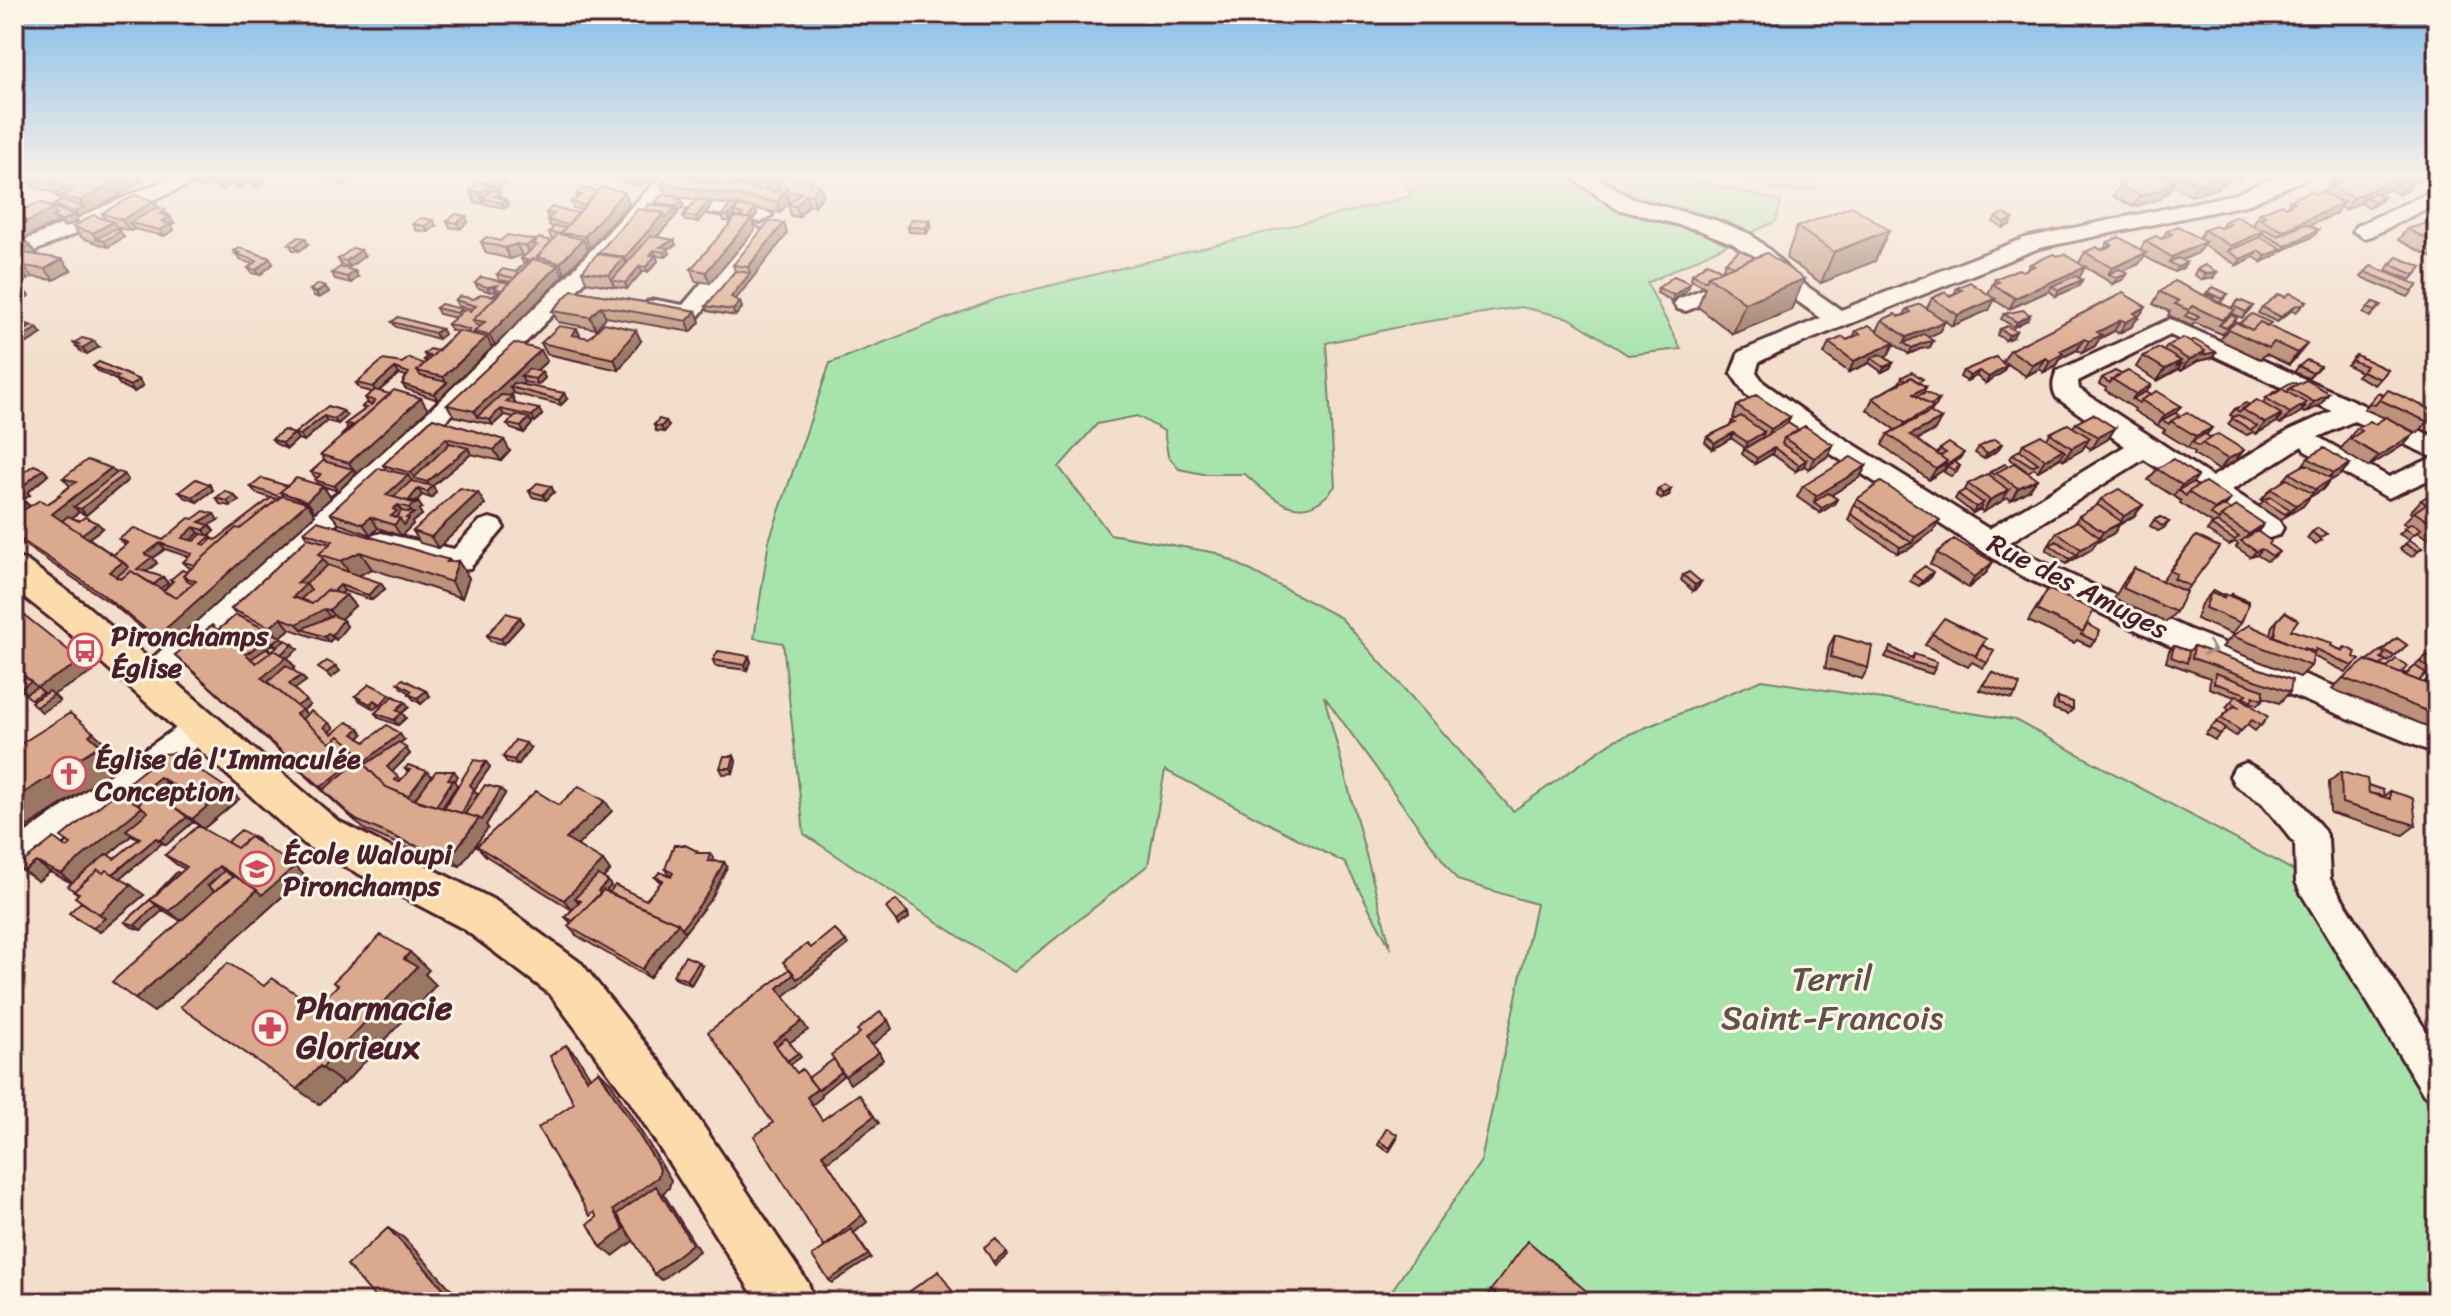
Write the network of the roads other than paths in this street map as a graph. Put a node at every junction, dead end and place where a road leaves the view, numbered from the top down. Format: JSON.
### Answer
{"nodes":[{"id":1,"x":52,"y":236,"type":"edge"},
{"id":2,"x":616,"y":236,"type":"edge"},
{"id":3,"x":748,"y":236,"type":"edge"},
{"id":4,"x":1736,"y":236,"type":"edge"},
{"id":5,"x":2064,"y":236,"type":"edge"},
{"id":6,"x":14,"y":253,"type":"edge"},
{"id":7,"x":1771,"y":269,"type":"junction"},
{"id":8,"x":564,"y":292,"type":"junction"},
{"id":9,"x":595,"y":297,"type":"edge"},
{"id":10,"x":627,"y":303,"type":"edge"},
{"id":11,"x":1686,"y":304,"type":"dead end"},
{"id":12,"x":1837,"y":319,"type":"junction"},
{"id":13,"x":2353,"y":411,"type":"junction"},
{"id":14,"x":2299,"y":436,"type":"junction"},
{"id":15,"x":2144,"y":447,"type":"junction"},
{"id":16,"x":2437,"y":449,"type":"edge"},
{"id":17,"x":2437,"y":465,"type":"edge"},
{"id":18,"x":2212,"y":490,"type":"junction"},
{"id":19,"x":317,"y":528,"type":"junction"},
{"id":20,"x":490,"y":528,"type":"dead end"},
{"id":21,"x":2269,"y":528,"type":"dead end"},
{"id":22,"x":1989,"y":542,"type":"junction"},
{"id":23,"x":14,"y":570,"type":"edge"},
{"id":24,"x":147,"y":681,"type":"junction"},
{"id":25,"x":203,"y":726,"type":"junction"},
{"id":26,"x":2437,"y":741,"type":"edge"},
{"id":27,"x":2246,"y":776,"type":"dead end"},
{"id":28,"x":30,"y":848,"type":"dead end"},
{"id":29,"x":2437,"y":1082,"type":"edge"},
{"id":30,"x":775,"y":1296,"type":"edge"}],
"edges":[{"from":1,"to":6,"type":"street"},
{"from":2,"to":8,"type":"street"},
{"from":3,"to":10,"type":"street"},
{"from":4,"to":7,"type":"street"},
{"from":5,"to":12,"type":"street"},
{"from":7,"to":11,"type":"street"},
{"from":7,"to":12,"type":"street"},
{"from":8,"to":9,"type":"street"},
{"from":8,"to":19,"type":"street"},
{"from":12,"to":22,"type":"street","name":"Rue des Amuges"},
{"from":13,"to":14,"type":"street"},
{"from":13,"to":15,"type":"street"},
{"from":13,"to":16,"type":"street"},
{"from":14,"to":17,"type":"street"},
{"from":14,"to":18,"type":"street"},
{"from":15,"to":18,"type":"street"},
{"from":15,"to":22,"type":"street"},
{"from":18,"to":21,"type":"street"},
{"from":19,"to":20,"type":"street"},
{"from":19,"to":24,"type":"street"},
{"from":22,"to":26,"type":"street","name":"Rue des Amuges","one_way":true},
{"from":23,"to":24,"type":"main road"},
{"from":24,"to":25,"type":"main road"},
{"from":25,"to":28,"type":"street"},
{"from":25,"to":30,"type":"main road"},
{"from":27,"to":29,"type":"street"}]}
